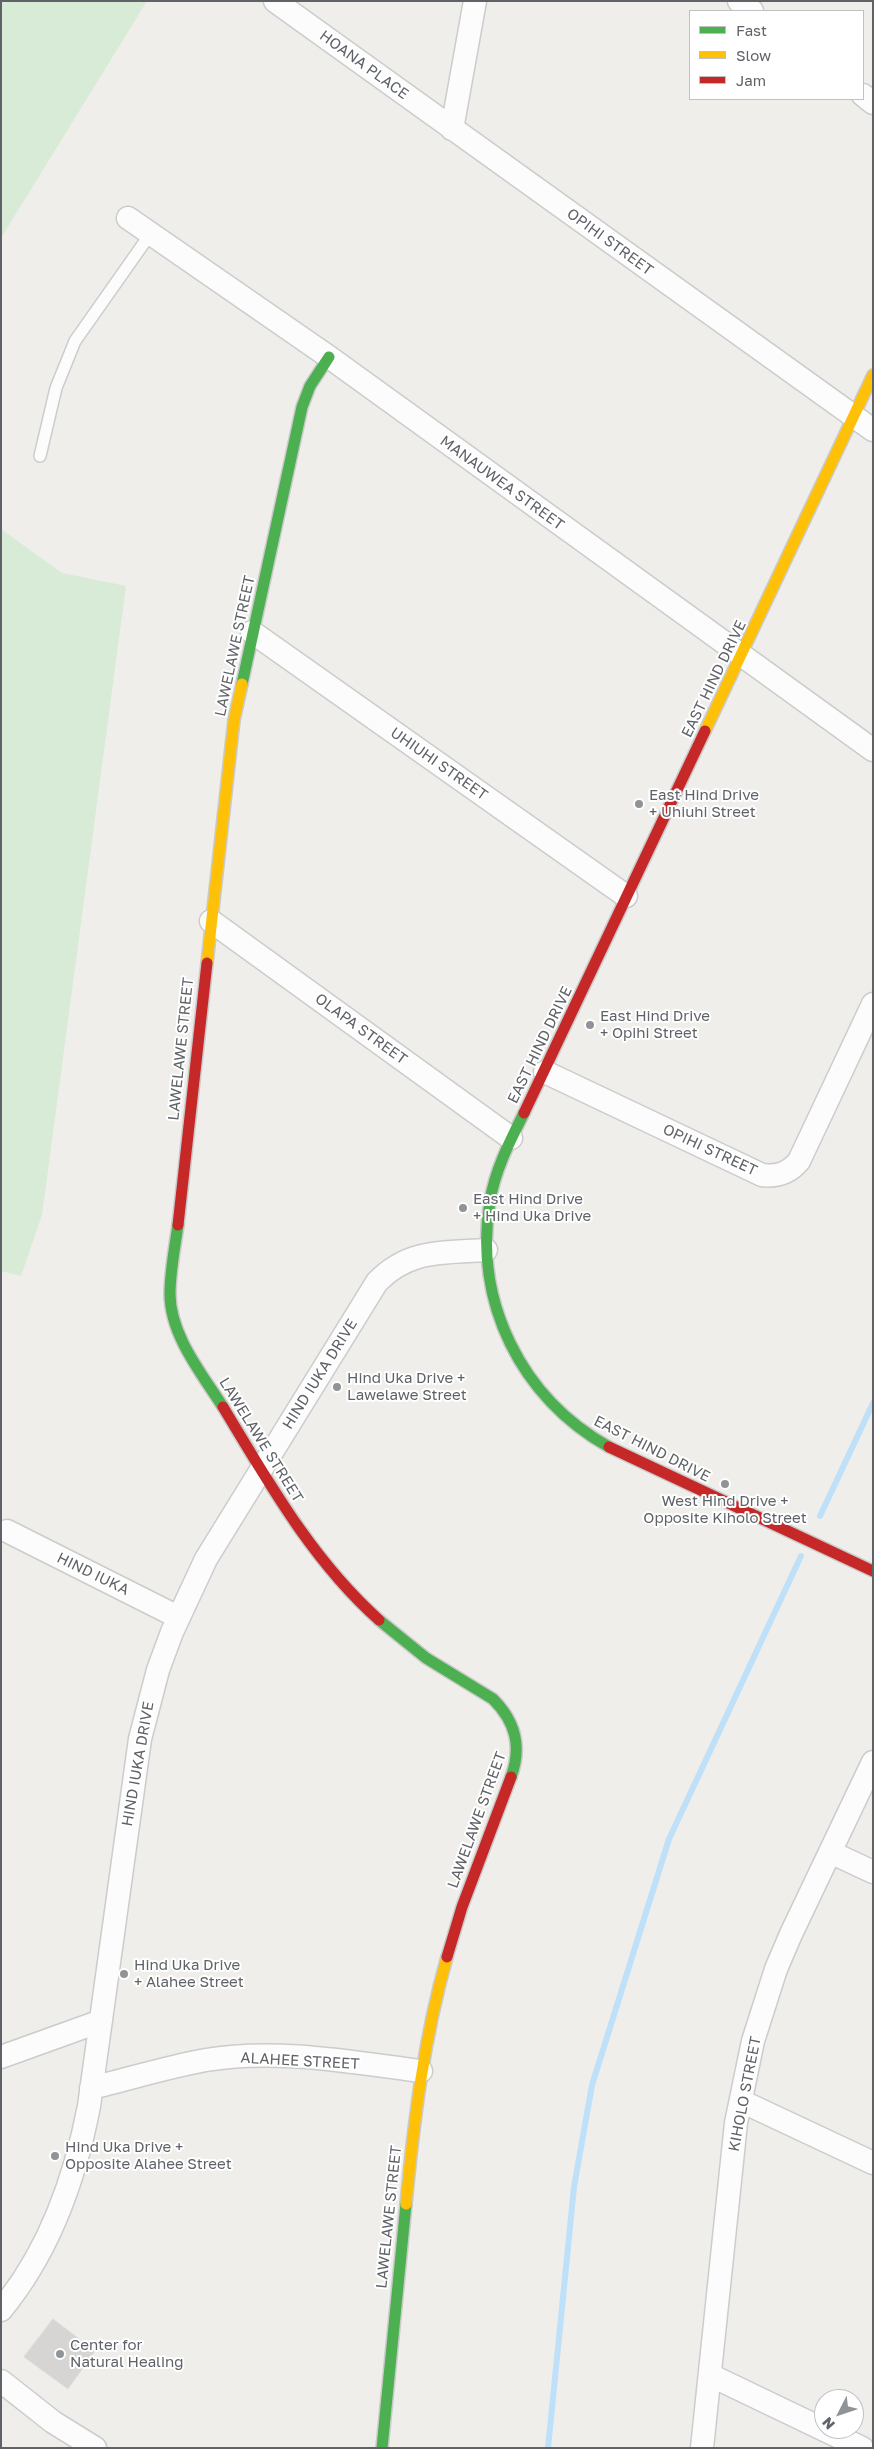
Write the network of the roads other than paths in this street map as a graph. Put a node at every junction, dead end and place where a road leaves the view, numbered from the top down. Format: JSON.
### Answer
{"nodes":[{"id":1,"x":275,"y":1,"type":"edge"},
{"id":2,"x":475,"y":1,"type":"edge"},
{"id":3,"x":739,"y":1,"type":"edge"},
{"id":4,"x":751,"y":10,"type":"edge"},
{"id":5,"x":452,"y":130,"type":"junction"},
{"id":6,"x":128,"y":218,"type":"dead end"},
{"id":7,"x":151,"y":233,"type":"junction"},
{"id":8,"x":329,"y":357,"type":"junction"},
{"id":9,"x":873,"y":376,"type":"edge"},
{"id":10,"x":854,"y":417,"type":"junction"},
{"id":11,"x":873,"y":430,"type":"edge"},
{"id":12,"x":40,"y":456,"type":"dead end"},
{"id":13,"x":252,"y":632,"type":"junction"},
{"id":14,"x":741,"y":656,"type":"junction"},
{"id":15,"x":873,"y":750,"type":"edge"},
{"id":16,"x":626,"y":896,"type":"junction"},
{"id":17,"x":210,"y":921,"type":"junction"},
{"id":18,"x":873,"y":1004,"type":"edge"},
{"id":19,"x":545,"y":1072,"type":"junction"},
{"id":20,"x":511,"y":1138,"type":"junction"},
{"id":21,"x":486,"y":1250,"type":"junction"},
{"id":22,"x":261,"y":1470,"type":"junction"},
{"id":23,"x":7,"y":1531,"type":"dead end"},
{"id":24,"x":873,"y":1571,"type":"edge"},
{"id":25,"x":178,"y":1616,"type":"junction"},
{"id":26,"x":873,"y":1762,"type":"edge"},
{"id":27,"x":830,"y":1852,"type":"junction"},
{"id":28,"x":873,"y":1872,"type":"edge"},
{"id":29,"x":101,"y":2021,"type":"junction"},
{"id":30,"x":1,"y":2057,"type":"edge"},
{"id":31,"x":421,"y":2071,"type":"junction"},
{"id":32,"x":91,"y":2088,"type":"junction"},
{"id":33,"x":740,"y":2100,"type":"junction"},
{"id":34,"x":873,"y":2163,"type":"edge"},
{"id":35,"x":1,"y":2310,"type":"edge"},
{"id":36,"x":710,"y":2375,"type":"junction"},
{"id":37,"x":1,"y":2381,"type":"edge"},
{"id":38,"x":95,"y":2448,"type":"edge"},
{"id":39,"x":382,"y":2448,"type":"edge"},
{"id":40,"x":702,"y":2448,"type":"edge"},
{"id":41,"x":862,"y":2448,"type":"edge"}],
"edges":[{"from":1,"to":5,"type":"street","name":"HOANA PLACE"},
{"from":2,"to":5,"type":"street"},
{"from":3,"to":4,"type":"street"},
{"from":5,"to":10,"type":"street","name":"OPIHI STREET"},
{"from":6,"to":7,"type":"street","name":"MANAUWEA STREET"},
{"from":7,"to":8,"type":"street","name":"MANAUWEA STREET"},
{"from":7,"to":12,"type":"lane"},
{"from":8,"to":13,"type":"street","name":"LAWELAWE STREET"},
{"from":8,"to":14,"type":"street","name":"MANAUWEA STREET"},
{"from":9,"to":10,"type":"street","name":"EAST HIND DRIVE"},
{"from":10,"to":11,"type":"street","name":"OPIHI STREET"},
{"from":10,"to":14,"type":"street","name":"EAST HIND DRIVE"},
{"from":13,"to":16,"type":"street","name":"UHIUHI STREET"},
{"from":13,"to":17,"type":"street","name":"LAWELAWE STREET"},
{"from":14,"to":15,"type":"street","name":"MANAUWEA STREET"},
{"from":14,"to":16,"type":"street","name":"EAST HIND DRIVE"},
{"from":16,"to":19,"type":"street","name":"EAST HIND DRIVE"},
{"from":17,"to":20,"type":"street","name":"OLAPA STREET"},
{"from":17,"to":22,"type":"street","name":"LAWELAWE STREET"},
{"from":18,"to":19,"type":"street","name":"OPIHI STREET"},
{"from":19,"to":20,"type":"street","name":"EAST HIND DRIVE"},
{"from":20,"to":21,"type":"street","name":"EAST HIND DRIVE"},
{"from":21,"to":22,"type":"street","name":"HIND IUKA DRIVE"},
{"from":21,"to":24,"type":"street","name":"EAST HIND DRIVE"},
{"from":22,"to":25,"type":"street","name":"HIND IUKA DRIVE"},
{"from":22,"to":31,"type":"street","name":"LAWELAWE STREET"},
{"from":23,"to":25,"type":"street","name":"HIND IUKA"},
{"from":25,"to":29,"type":"street","name":"HIND IUKA DRIVE"},
{"from":26,"to":27,"type":"street","name":"KIHOLO STREET"},
{"from":27,"to":28,"type":"street"},
{"from":27,"to":33,"type":"street","name":"KIHOLO STREET"},
{"from":29,"to":30,"type":"street"},
{"from":29,"to":32,"type":"street","name":"HIND IUKA DRIVE"},
{"from":31,"to":32,"type":"street","name":"ALAHEE STREET"},
{"from":31,"to":39,"type":"street","name":"LAWELAWE STREET"},
{"from":32,"to":35,"type":"street","name":"HIND IUKA DRIVE"},
{"from":33,"to":34,"type":"street"},
{"from":33,"to":36,"type":"street","name":"KIHOLO STREET"},
{"from":36,"to":40,"type":"street","name":"KIHOLO STREET"},
{"from":36,"to":41,"type":"street"},
{"from":37,"to":38,"type":"street"}]}
